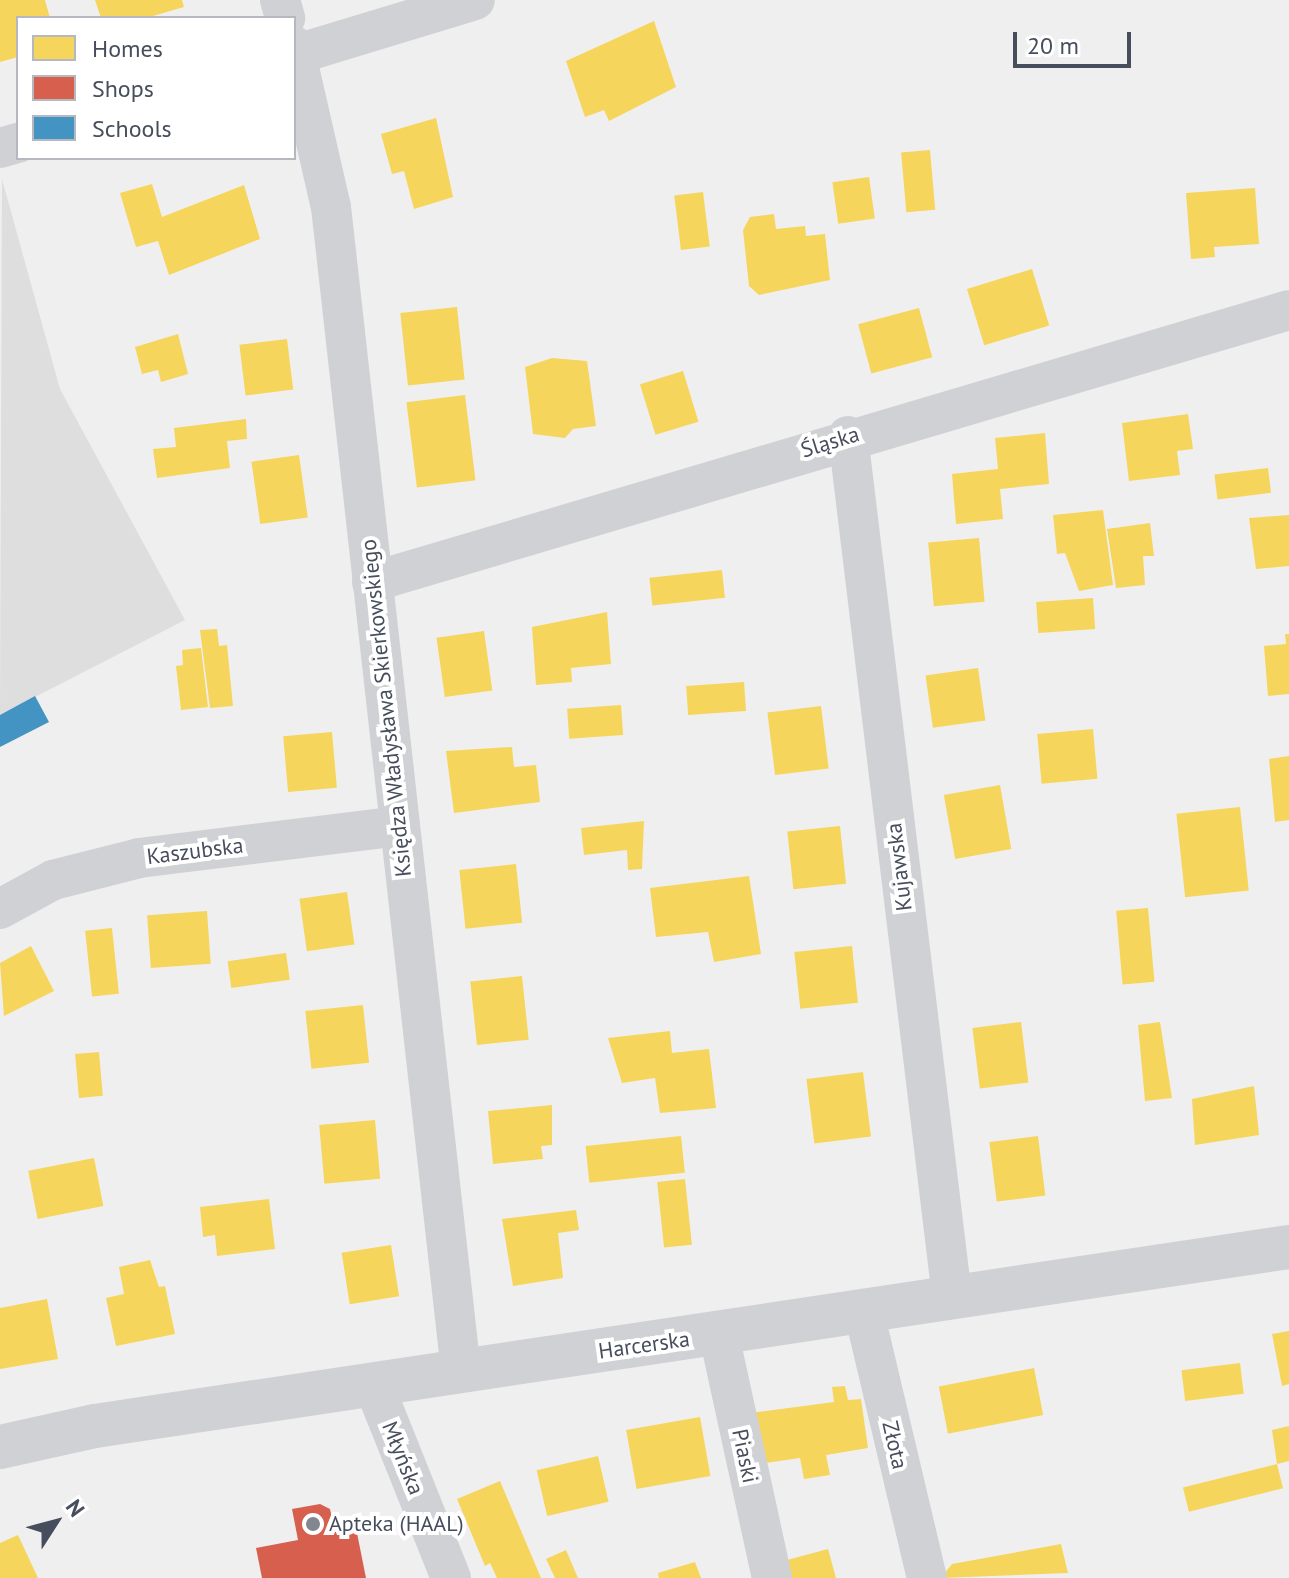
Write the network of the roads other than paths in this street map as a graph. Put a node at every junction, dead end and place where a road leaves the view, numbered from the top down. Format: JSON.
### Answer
{"nodes":[{"id":1,"x":475,"y":0,"type":"edge"},
{"id":2,"x":296,"y":42,"type":"edge"},
{"id":3,"x":296,"y":60,"type":"edge"},
{"id":4,"x":1289,"y":310,"type":"edge"},
{"id":5,"x":848,"y":436,"type":"junction"},
{"id":6,"x":372,"y":582,"type":"junction"},
{"id":7,"x":399,"y":826,"type":"junction"},
{"id":8,"x":0,"y":909,"type":"edge"},
{"id":9,"x":1289,"y":1247,"type":"edge"},
{"id":10,"x":952,"y":1297,"type":"junction"},
{"id":11,"x":864,"y":1312,"type":"junction"},
{"id":12,"x":719,"y":1335,"type":"junction"},
{"id":13,"x":461,"y":1372,"type":"junction"},
{"id":14,"x":373,"y":1383,"type":"junction"},
{"id":15,"x":0,"y":1447,"type":"edge"},
{"id":16,"x":451,"y":1578,"type":"edge"},
{"id":17,"x":772,"y":1578,"type":"edge"},
{"id":18,"x":927,"y":1578,"type":"edge"}],
"edges":[{"from":1,"to":2,"type":"street"},
{"from":3,"to":6,"type":"street","name":"Księdza Władysława Skierkowskiego"},
{"from":4,"to":5,"type":"street","name":"Śląska"},
{"from":5,"to":6,"type":"street","name":"Śląska"},
{"from":5,"to":10,"type":"street","name":"Kujawska"},
{"from":6,"to":7,"type":"street","name":"Księdza Władysława Skierkowskiego"},
{"from":7,"to":8,"type":"street","name":"Kaszubska"},
{"from":7,"to":13,"type":"street","name":"Księdza Władysława Skierkowskiego"},
{"from":9,"to":10,"type":"street","name":"Harcerska"},
{"from":10,"to":11,"type":"street","name":"Harcerska"},
{"from":11,"to":12,"type":"street","name":"Harcerska"},
{"from":11,"to":18,"type":"street","name":"Złota"},
{"from":12,"to":13,"type":"street","name":"Harcerska"},
{"from":12,"to":17,"type":"street","name":"Piaski"},
{"from":13,"to":14,"type":"street","name":"Harcerska"},
{"from":14,"to":15,"type":"street","name":"Harcerska"},
{"from":14,"to":16,"type":"street","name":"Młyńska"}]}
